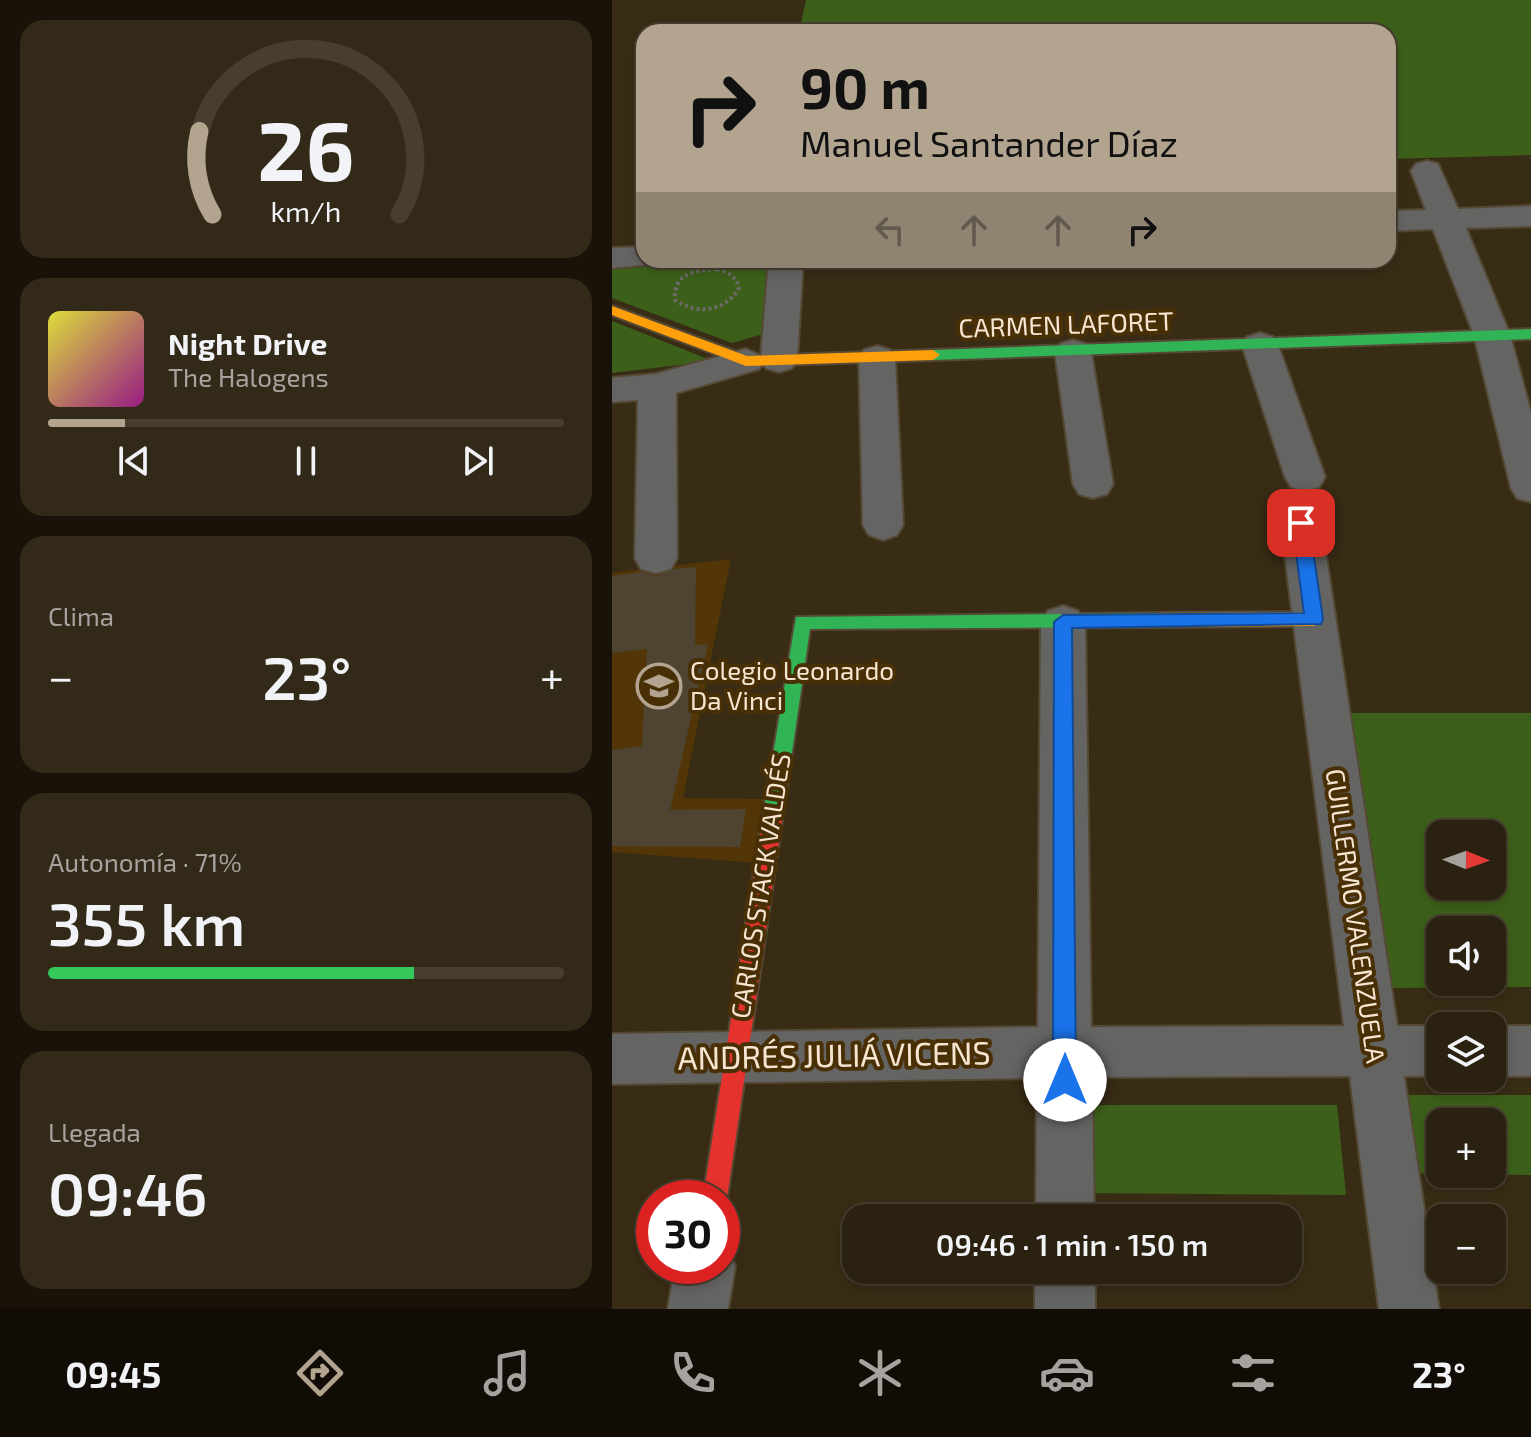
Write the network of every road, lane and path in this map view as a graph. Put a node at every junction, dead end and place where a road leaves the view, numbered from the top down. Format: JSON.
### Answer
{"nodes":[{"id":1,"x":1427,"y":171,"type":"dead end"},
{"id":2,"x":1531,"y":216,"type":"edge"},
{"id":3,"x":1446,"y":219,"type":"junction"},
{"id":4,"x":1396,"y":221,"type":"edge"},
{"id":5,"x":636,"y":257,"type":"edge"},
{"id":6,"x":612,"y":258,"type":"edge"},
{"id":7,"x":784,"y":268,"type":"edge"},
{"id":8,"x":680,"y":305,"type":"joint"},
{"id":9,"x":612,"y":310,"type":"edge"},
{"id":10,"x":1531,"y":334,"type":"edge"},
{"id":11,"x":1492,"y":335,"type":"junction"},
{"id":12,"x":1260,"y":345,"type":"junction"},
{"id":13,"x":1073,"y":352,"type":"junction"},
{"id":14,"x":877,"y":358,"type":"junction"},
{"id":15,"x":762,"y":361,"type":"junction"},
{"id":16,"x":657,"y":386,"type":"junction"},
{"id":17,"x":612,"y":390,"type":"edge"},
{"id":18,"x":1521,"y":414,"type":"edge"},
{"id":19,"x":1093,"y":484,"type":"dead end"},
{"id":20,"x":1531,"y":488,"type":"edge"},
{"id":21,"x":883,"y":525,"type":"dead end"},
{"id":22,"x":656,"y":558,"type":"dead end"},
{"id":23,"x":1314,"y":619,"type":"junction"},
{"id":24,"x":1063,"y":622,"type":"junction"},
{"id":25,"x":1373,"y":1051,"type":"junction"},
{"id":26,"x":1426,"y":1051,"type":"edge"},
{"id":27,"x":1506,"y":1051,"type":"edge"},
{"id":28,"x":1531,"y":1051,"type":"edge"},
{"id":29,"x":1064,"y":1052,"type":"junction"},
{"id":30,"x":735,"y":1058,"type":"junction"},
{"id":31,"x":612,"y":1059,"type":"edge"},
{"id":32,"x":718,"y":1180,"type":"edge"},
{"id":33,"x":1065,"y":1204,"type":"edge"},
{"id":34,"x":702,"y":1284,"type":"edge"},
{"id":35,"x":1065,"y":1284,"type":"edge"},
{"id":36,"x":698,"y":1309,"type":"edge"},
{"id":37,"x":1065,"y":1309,"type":"edge"},
{"id":38,"x":1409,"y":1309,"type":"edge"}],
"edges":[{"from":1,"to":3,"type":"street"},
{"from":2,"to":3,"type":"street"},
{"from":3,"to":4,"type":"street"},
{"from":3,"to":11,"type":"street"},
{"from":5,"to":6,"type":"street"},
{"from":7,"to":15,"type":"street"},
{"from":8,"to":8,"type":"path"},
{"from":9,"to":15,"type":"street","name":"CARMEN LAFORET"},
{"from":10,"to":11,"type":"street","name":"CARMEN LAFORET"},
{"from":11,"to":12,"type":"street","name":"CARMEN LAFORET"},
{"from":11,"to":18,"type":"street"},
{"from":12,"to":13,"type":"street","name":"CARMEN LAFORET"},
{"from":12,"to":23,"type":"street","name":"GUILLERMO VALENZUELA"},
{"from":13,"to":14,"type":"street","name":"CARMEN LAFORET"},
{"from":13,"to":19,"type":"street"},
{"from":14,"to":15,"type":"street","name":"CARMEN LAFORET"},
{"from":14,"to":21,"type":"street"},
{"from":15,"to":16,"type":"street"},
{"from":16,"to":17,"type":"street"},
{"from":16,"to":22,"type":"street"},
{"from":18,"to":20,"type":"street"},
{"from":23,"to":24,"type":"street"},
{"from":23,"to":25,"type":"street","name":"GUILLERMO VALENZUELA"},
{"from":24,"to":29,"type":"street"},
{"from":24,"to":30,"type":"street","name":"CARLOS STACK VALDÉS"},
{"from":25,"to":26,"type":"street","name":"ANDRÉS JULIÁ VICENS"},
{"from":25,"to":29,"type":"street","name":"ANDRÉS JULIÁ VICENS"},
{"from":25,"to":38,"type":"street","name":"GUILLERMO VALENZUELA"},
{"from":27,"to":28,"type":"street"},
{"from":29,"to":30,"type":"street","name":"ANDRÉS JULIÁ VICENS"},
{"from":29,"to":33,"type":"street"},
{"from":30,"to":31,"type":"street","name":"ANDRÉS JULIÁ VICENS"},
{"from":30,"to":32,"type":"street","name":"CARLOS STACK VALDÉS"},
{"from":34,"to":36,"type":"street"},
{"from":35,"to":37,"type":"street"}]}
